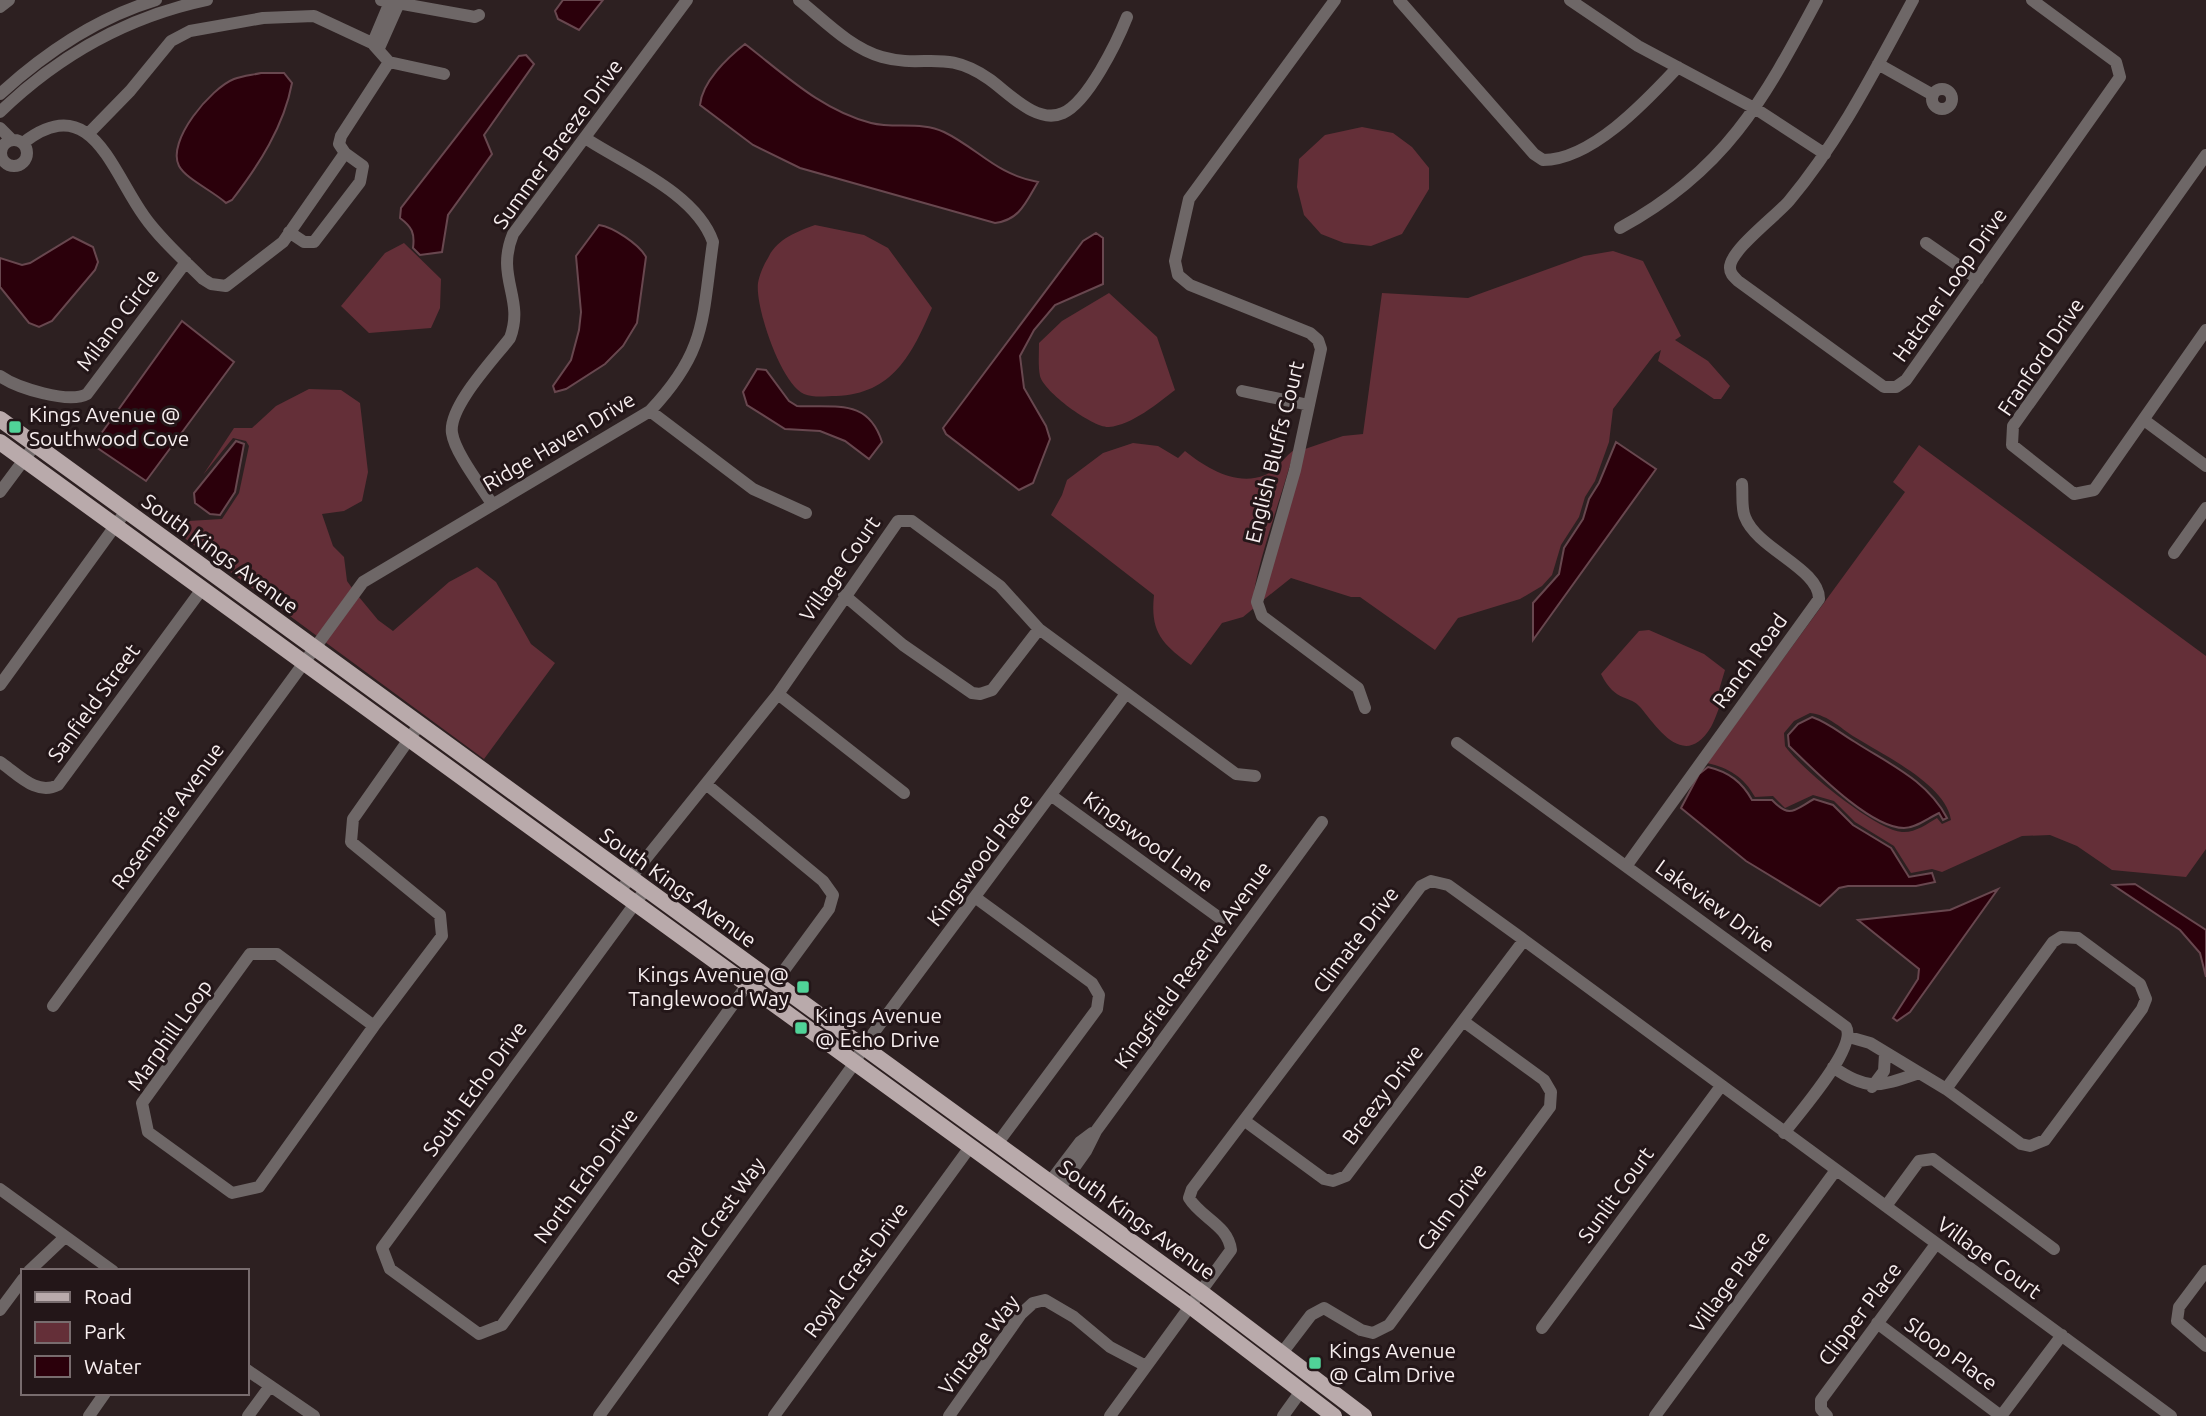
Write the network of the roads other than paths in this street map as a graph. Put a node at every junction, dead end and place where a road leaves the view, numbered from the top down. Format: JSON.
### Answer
{"nodes":[{"id":1,"x":9,"y":0,"type":"edge"},
{"id":2,"x":156,"y":0,"type":"edge"},
{"id":3,"x":414,"y":0,"type":"edge"},
{"id":4,"x":687,"y":0,"type":"edge"},
{"id":5,"x":799,"y":0,"type":"edge"},
{"id":6,"x":1335,"y":0,"type":"edge"},
{"id":7,"x":1399,"y":0,"type":"edge"},
{"id":8,"x":1570,"y":0,"type":"edge"},
{"id":9,"x":1817,"y":0,"type":"edge"},
{"id":10,"x":1913,"y":0,"type":"edge"},
{"id":11,"x":2032,"y":0,"type":"edge"},
{"id":12,"x":198,"y":1,"type":"edge"},
{"id":13,"x":390,"y":2,"type":"edge"},
{"id":14,"x":0,"y":7,"type":"edge"},
{"id":15,"x":1127,"y":17,"type":"dead end"},
{"id":16,"x":375,"y":46,"type":"junction"},
{"id":17,"x":389,"y":62,"type":"junction"},
{"id":18,"x":1878,"y":64,"type":"junction"},
{"id":19,"x":1678,"y":67,"type":"junction"},
{"id":20,"x":444,"y":74,"type":"dead end"},
{"id":21,"x":0,"y":94,"type":"edge"},
{"id":22,"x":1933,"y":95,"type":"dead end"},
{"id":23,"x":1756,"y":109,"type":"junction"},
{"id":24,"x":0,"y":112,"type":"edge"},
{"id":25,"x":0,"y":128,"type":"edge"},
{"id":26,"x":89,"y":133,"type":"junction"},
{"id":27,"x":585,"y":138,"type":"junction"},
{"id":28,"x":17,"y":141,"type":"junction"},
{"id":29,"x":345,"y":153,"type":"junction"},
{"id":30,"x":1825,"y":154,"type":"junction"},
{"id":31,"x":2206,"y":155,"type":"edge"},
{"id":32,"x":1,"y":157,"type":"edge"},
{"id":33,"x":1620,"y":228,"type":"dead end"},
{"id":34,"x":289,"y":232,"type":"junction"},
{"id":35,"x":1926,"y":243,"type":"dead end"},
{"id":36,"x":186,"y":262,"type":"junction"},
{"id":37,"x":1978,"y":279,"type":"junction"},
{"id":38,"x":2206,"y":330,"type":"edge"},
{"id":39,"x":0,"y":376,"type":"edge"},
{"id":40,"x":1242,"y":391,"type":"dead end"},
{"id":41,"x":1309,"y":405,"type":"junction"},
{"id":42,"x":650,"y":411,"type":"junction"},
{"id":43,"x":0,"y":419,"type":"edge"},
{"id":44,"x":2144,"y":420,"type":"junction"},
{"id":45,"x":0,"y":442,"type":"edge"},
{"id":46,"x":35,"y":445,"type":"junction"},
{"id":47,"x":24,"y":460,"type":"junction"},
{"id":48,"x":2206,"y":466,"type":"edge"},
{"id":49,"x":1742,"y":484,"type":"dead end"},
{"id":50,"x":0,"y":492,"type":"edge"},
{"id":51,"x":492,"y":504,"type":"junction"},
{"id":52,"x":2206,"y":508,"type":"edge"},
{"id":53,"x":126,"y":511,"type":"junction"},
{"id":54,"x":806,"y":513,"type":"dead end"},
{"id":55,"x":115,"y":526,"type":"junction"},
{"id":56,"x":2174,"y":553,"type":"dead end"},
{"id":57,"x":202,"y":589,"type":"junction"},
{"id":58,"x":844,"y":595,"type":"junction"},
{"id":59,"x":1039,"y":629,"type":"junction"},
{"id":60,"x":313,"y":649,"type":"junction"},
{"id":61,"x":304,"y":663,"type":"junction"},
{"id":62,"x":0,"y":685,"type":"edge"},
{"id":63,"x":778,"y":694,"type":"junction"},
{"id":64,"x":1125,"y":695,"type":"junction"},
{"id":65,"x":1365,"y":708,"type":"dead end"},
{"id":66,"x":419,"y":725,"type":"junction"},
{"id":67,"x":410,"y":739,"type":"junction"},
{"id":68,"x":1457,"y":743,"type":"dead end"},
{"id":69,"x":0,"y":762,"type":"edge"},
{"id":70,"x":1255,"y":776,"type":"dead end"},
{"id":71,"x":706,"y":784,"type":"junction"},
{"id":72,"x":904,"y":793,"type":"dead end"},
{"id":73,"x":1052,"y":796,"type":"junction"},
{"id":74,"x":526,"y":814,"type":"junction"},
{"id":75,"x":1322,"y":822,"type":"dead end"},
{"id":76,"x":1627,"y":865,"type":"junction"},
{"id":77,"x":629,"y":879,"type":"junction"},
{"id":78,"x":645,"y":890,"type":"junction"},
{"id":79,"x":619,"y":892,"type":"junction"},
{"id":80,"x":976,"y":898,"type":"junction"},
{"id":81,"x":635,"y":904,"type":"junction"},
{"id":82,"x":1221,"y":919,"type":"dead end"},
{"id":83,"x":1524,"y":940,"type":"junction"},
{"id":84,"x":774,"y":984,"type":"junction"},
{"id":85,"x":747,"y":985,"type":"junction"},
{"id":86,"x":53,"y":1006,"type":"dead end"},
{"id":87,"x":1463,"y":1021,"type":"junction"},
{"id":88,"x":374,"y":1026,"type":"junction"},
{"id":89,"x":1849,"y":1037,"type":"junction"},
{"id":90,"x":863,"y":1047,"type":"junction"},
{"id":91,"x":1885,"y":1054,"type":"junction"},
{"id":92,"x":854,"y":1063,"type":"junction"},
{"id":93,"x":1833,"y":1067,"type":"junction"},
{"id":94,"x":1919,"y":1073,"type":"junction"},
{"id":95,"x":1721,"y":1086,"type":"junction"},
{"id":96,"x":1872,"y":1087,"type":"junction"},
{"id":97,"x":1946,"y":1089,"type":"junction"},
{"id":98,"x":1245,"y":1121,"type":"junction"},
{"id":99,"x":1784,"y":1133,"type":"junction"},
{"id":100,"x":997,"y":1144,"type":"junction"},
{"id":101,"x":970,"y":1147,"type":"junction"},
{"id":102,"x":1836,"y":1170,"type":"junction"},
{"id":103,"x":1054,"y":1186,"type":"junction"},
{"id":104,"x":0,"y":1189,"type":"edge"},
{"id":105,"x":1886,"y":1206,"type":"junction"},
{"id":106,"x":65,"y":1237,"type":"junction"},
{"id":107,"x":1937,"y":1244,"type":"junction"},
{"id":108,"x":2054,"y":1249,"type":"dead end"},
{"id":109,"x":31,"y":1269,"type":"edge"},
{"id":110,"x":110,"y":1269,"type":"edge"},
{"id":111,"x":2206,"y":1271,"type":"edge"},
{"id":112,"x":21,"y":1282,"type":"edge"},
{"id":113,"x":1202,"y":1293,"type":"junction"},
{"id":114,"x":435,"y":1301,"type":"joint"},
{"id":115,"x":1190,"y":1307,"type":"junction"},
{"id":116,"x":0,"y":1310,"type":"edge"},
{"id":117,"x":1877,"y":1324,"type":"junction"},
{"id":118,"x":1542,"y":1328,"type":"dead end"},
{"id":119,"x":2062,"y":1335,"type":"junction"},
{"id":120,"x":2206,"y":1346,"type":"edge"},
{"id":121,"x":1282,"y":1353,"type":"junction"},
{"id":122,"x":1146,"y":1366,"type":"junction"},
{"id":123,"x":248,"y":1371,"type":"edge"},
{"id":124,"x":270,"y":1386,"type":"junction"},
{"id":125,"x":1301,"y":1391,"type":"junction"},
{"id":126,"x":105,"y":1395,"type":"edge"},
{"id":127,"x":2153,"y":1411,"type":"edge"},
{"id":128,"x":1824,"y":1412,"type":"edge"},
{"id":129,"x":89,"y":1416,"type":"edge"},
{"id":130,"x":248,"y":1416,"type":"edge"},
{"id":131,"x":314,"y":1416,"type":"edge"},
{"id":132,"x":599,"y":1416,"type":"edge"},
{"id":133,"x":774,"y":1416,"type":"edge"},
{"id":134,"x":949,"y":1416,"type":"edge"},
{"id":135,"x":1110,"y":1416,"type":"edge"},
{"id":136,"x":1283,"y":1416,"type":"edge"},
{"id":137,"x":1334,"y":1416,"type":"edge"},
{"id":138,"x":1364,"y":1416,"type":"edge"},
{"id":139,"x":1655,"y":1416,"type":"edge"},
{"id":140,"x":2001,"y":1416,"type":"edge"},
{"id":141,"x":2171,"y":1416,"type":"edge"}],
"edges":[{"from":1,"to":14,"type":"street"},
{"from":2,"to":21,"type":"street"},
{"from":3,"to":13,"type":"street"},
{"from":4,"to":27,"type":"street","name":"Summer Breeze Drive"},
{"from":5,"to":15,"type":"street"},
{"from":6,"to":41,"type":"street","name":"English Bluffs Court"},
{"from":7,"to":19,"type":"street"},
{"from":8,"to":19,"type":"street"},
{"from":9,"to":23,"type":"street"},
{"from":10,"to":18,"type":"street","name":"Hatcher Loop Drive"},
{"from":11,"to":37,"type":"street","name":"Hatcher Loop Drive"},
{"from":12,"to":24,"type":"street"},
{"from":13,"to":16,"type":"street"},
{"from":16,"to":17,"type":"street"},
{"from":16,"to":26,"type":"street"},
{"from":17,"to":20,"type":"street"},
{"from":17,"to":29,"type":"street","name":"Milano Circle"},
{"from":18,"to":22,"type":"street"},
{"from":18,"to":30,"type":"street","name":"Hatcher Loop Drive"},
{"from":19,"to":23,"type":"street"},
{"from":23,"to":30,"type":"street"},
{"from":23,"to":33,"type":"street"},
{"from":25,"to":28,"type":"street"},
{"from":26,"to":28,"type":"street"},
{"from":26,"to":36,"type":"street","name":"Milano Circle"},
{"from":27,"to":42,"type":"street","name":"Ridge Haven Drive"},
{"from":27,"to":51,"type":"street","name":"Summer Breeze Drive"},
{"from":28,"to":32,"type":"street"},
{"from":28,"to":32,"type":"street"},
{"from":29,"to":34,"type":"street","name":"Milano Circle"},
{"from":29,"to":34,"type":"street"},
{"from":30,"to":37,"type":"street","name":"Hatcher Loop Drive"},
{"from":31,"to":44,"type":"street","name":"Franford Drive"},
{"from":34,"to":36,"type":"street","name":"Milano Circle"},
{"from":35,"to":37,"type":"street"},
{"from":36,"to":39,"type":"street","name":"Milano Circle"},
{"from":38,"to":44,"type":"street","name":"Franford Drive"},
{"from":40,"to":41,"type":"street"},
{"from":41,"to":65,"type":"street","name":"English Bluffs Court"},
{"from":42,"to":51,"type":"street","name":"Ridge Haven Drive"},
{"from":42,"to":54,"type":"street"},
{"from":43,"to":46,"type":"main road","name":"South Kings Avenue"},
{"from":44,"to":48,"type":"street"},
{"from":45,"to":47,"type":"main road","name":"South Kings Avenue"},
{"from":46,"to":47,"type":"street"},
{"from":46,"to":53,"type":"main road","name":"South Kings Avenue"},
{"from":47,"to":50,"type":"street"},
{"from":47,"to":55,"type":"main road","name":"South Kings Avenue"},
{"from":49,"to":76,"type":"street","name":"Ranch Road"},
{"from":51,"to":60,"type":"street","name":"Ridge Haven Drive"},
{"from":52,"to":56,"type":"street"},
{"from":53,"to":55,"type":"street"},
{"from":53,"to":60,"type":"main road","name":"South Kings Avenue"},
{"from":55,"to":57,"type":"main road","name":"South Kings Avenue"},
{"from":55,"to":62,"type":"street"},
{"from":57,"to":61,"type":"main road","name":"South Kings Avenue"},
{"from":57,"to":69,"type":"street","name":"Sanfield Street"},
{"from":58,"to":59,"type":"street"},
{"from":58,"to":59,"type":"street","name":"Village Court"},
{"from":58,"to":63,"type":"street","name":"Village Court"},
{"from":59,"to":64,"type":"street","name":"Village Court"},
{"from":60,"to":61,"type":"street","name":"Rosemarie Avenue"},
{"from":60,"to":66,"type":"main road","name":"South Kings Avenue"},
{"from":61,"to":67,"type":"main road","name":"South Kings Avenue"},
{"from":61,"to":86,"type":"street","name":"Rosemarie Avenue"},
{"from":63,"to":71,"type":"street","name":"Village Court"},
{"from":63,"to":72,"type":"street"},
{"from":64,"to":70,"type":"street","name":"Village Court"},
{"from":64,"to":73,"type":"street","name":"Kingswood Place"},
{"from":66,"to":67,"type":"street","name":"Marphill Loop"},
{"from":66,"to":74,"type":"main road","name":"South Kings Avenue"},
{"from":67,"to":74,"type":"main road","name":"South Kings Avenue"},
{"from":67,"to":88,"type":"street","name":"Marphill Loop"},
{"from":68,"to":76,"type":"street","name":"Lakeview Drive"},
{"from":71,"to":77,"type":"street","name":"Village Court"},
{"from":71,"to":84,"type":"street"},
{"from":73,"to":80,"type":"street","name":"Kingswood Place"},
{"from":73,"to":82,"type":"street","name":"Kingswood Lane"},
{"from":74,"to":77,"type":"main road","name":"South Kings Avenue"},
{"from":74,"to":79,"type":"main road","name":"South Kings Avenue"},
{"from":75,"to":103,"type":"street","name":"Kingsfield Reserve Avenue"},
{"from":76,"to":89,"type":"street","name":"Lakeview Drive"},
{"from":77,"to":78,"type":"main road","name":"South Kings Avenue"},
{"from":77,"to":79,"type":"street","name":"Village Court"},
{"from":78,"to":81,"type":"street","name":"South Echo Drive"},
{"from":78,"to":84,"type":"main road","name":"South Kings Avenue"},
{"from":79,"to":81,"type":"main road","name":"South Kings Avenue"},
{"from":80,"to":90,"type":"street","name":"Kingswood Place"},
{"from":80,"to":100,"type":"street"},
{"from":81,"to":85,"type":"main road","name":"South Kings Avenue"},
{"from":81,"to":114,"type":"street","name":"South Echo Drive"},
{"from":83,"to":87,"type":"street","name":"Breezy Drive"},
{"from":83,"to":95,"type":"street","name":"Climate Drive"},
{"from":83,"to":98,"type":"street","name":"Climate Drive"},
{"from":84,"to":90,"type":"main road","name":"South Kings Avenue"},
{"from":85,"to":92,"type":"main road","name":"South Kings Avenue"},
{"from":85,"to":114,"type":"street","name":"North Echo Drive"},
{"from":87,"to":98,"type":"street","name":"Breezy Drive"},
{"from":87,"to":121,"type":"street","name":"Calm Drive"},
{"from":88,"to":88,"type":"street","name":"Marphill Loop"},
{"from":89,"to":91,"type":"street"},
{"from":89,"to":93,"type":"street"},
{"from":90,"to":92,"type":"street","name":"Royal Crest Way"},
{"from":90,"to":100,"type":"main road","name":"South Kings Avenue"},
{"from":91,"to":94,"type":"street"},
{"from":91,"to":96,"type":"street"},
{"from":92,"to":101,"type":"main road","name":"South Kings Avenue"},
{"from":92,"to":132,"type":"street","name":"Royal Crest Way"},
{"from":93,"to":96,"type":"street"},
{"from":93,"to":99,"type":"street"},
{"from":94,"to":96,"type":"street"},
{"from":94,"to":97,"type":"street"},
{"from":95,"to":99,"type":"street","name":"Climate Drive"},
{"from":95,"to":118,"type":"street","name":"Sunlit Court"},
{"from":97,"to":97,"type":"street"},
{"from":98,"to":113,"type":"street","name":"Climate Drive"},
{"from":99,"to":102,"type":"street","name":"Village Court"},
{"from":100,"to":103,"type":"main road","name":"South Kings Avenue"},
{"from":101,"to":115,"type":"main road","name":"South Kings Avenue"},
{"from":101,"to":133,"type":"street","name":"Royal Crest Drive"},
{"from":102,"to":105,"type":"street","name":"Village Court"},
{"from":102,"to":139,"type":"street","name":"Village Place"},
{"from":103,"to":113,"type":"main road","name":"South Kings Avenue"},
{"from":104,"to":106,"type":"street"},
{"from":105,"to":107,"type":"street","name":"Village Court"},
{"from":105,"to":108,"type":"street"},
{"from":106,"to":109,"type":"street"},
{"from":106,"to":110,"type":"street"},
{"from":107,"to":117,"type":"street","name":"Clipper Place"},
{"from":107,"to":119,"type":"street","name":"Village Court"},
{"from":111,"to":120,"type":"street"},
{"from":112,"to":116,"type":"street"},
{"from":113,"to":115,"type":"street","name":"Climate Drive"},
{"from":113,"to":121,"type":"main road","name":"South Kings Avenue"},
{"from":115,"to":122,"type":"street"},
{"from":115,"to":125,"type":"main road","name":"South Kings Avenue"},
{"from":117,"to":128,"type":"street","name":"Clipper Place"},
{"from":117,"to":140,"type":"street","name":"Sloop Place"},
{"from":119,"to":127,"type":"street","name":"Village Court"},
{"from":119,"to":140,"type":"street"},
{"from":121,"to":138,"type":"main road","name":"South Kings Avenue"},
{"from":122,"to":134,"type":"street","name":"Vintage Way"},
{"from":122,"to":135,"type":"street"},
{"from":123,"to":124,"type":"street"},
{"from":124,"to":130,"type":"street"},
{"from":124,"to":131,"type":"street"},
{"from":125,"to":136,"type":"street"},
{"from":125,"to":137,"type":"main road","name":"South Kings Avenue"},
{"from":126,"to":129,"type":"street"},
{"from":127,"to":141,"type":"street","name":"Village Court"}]}
